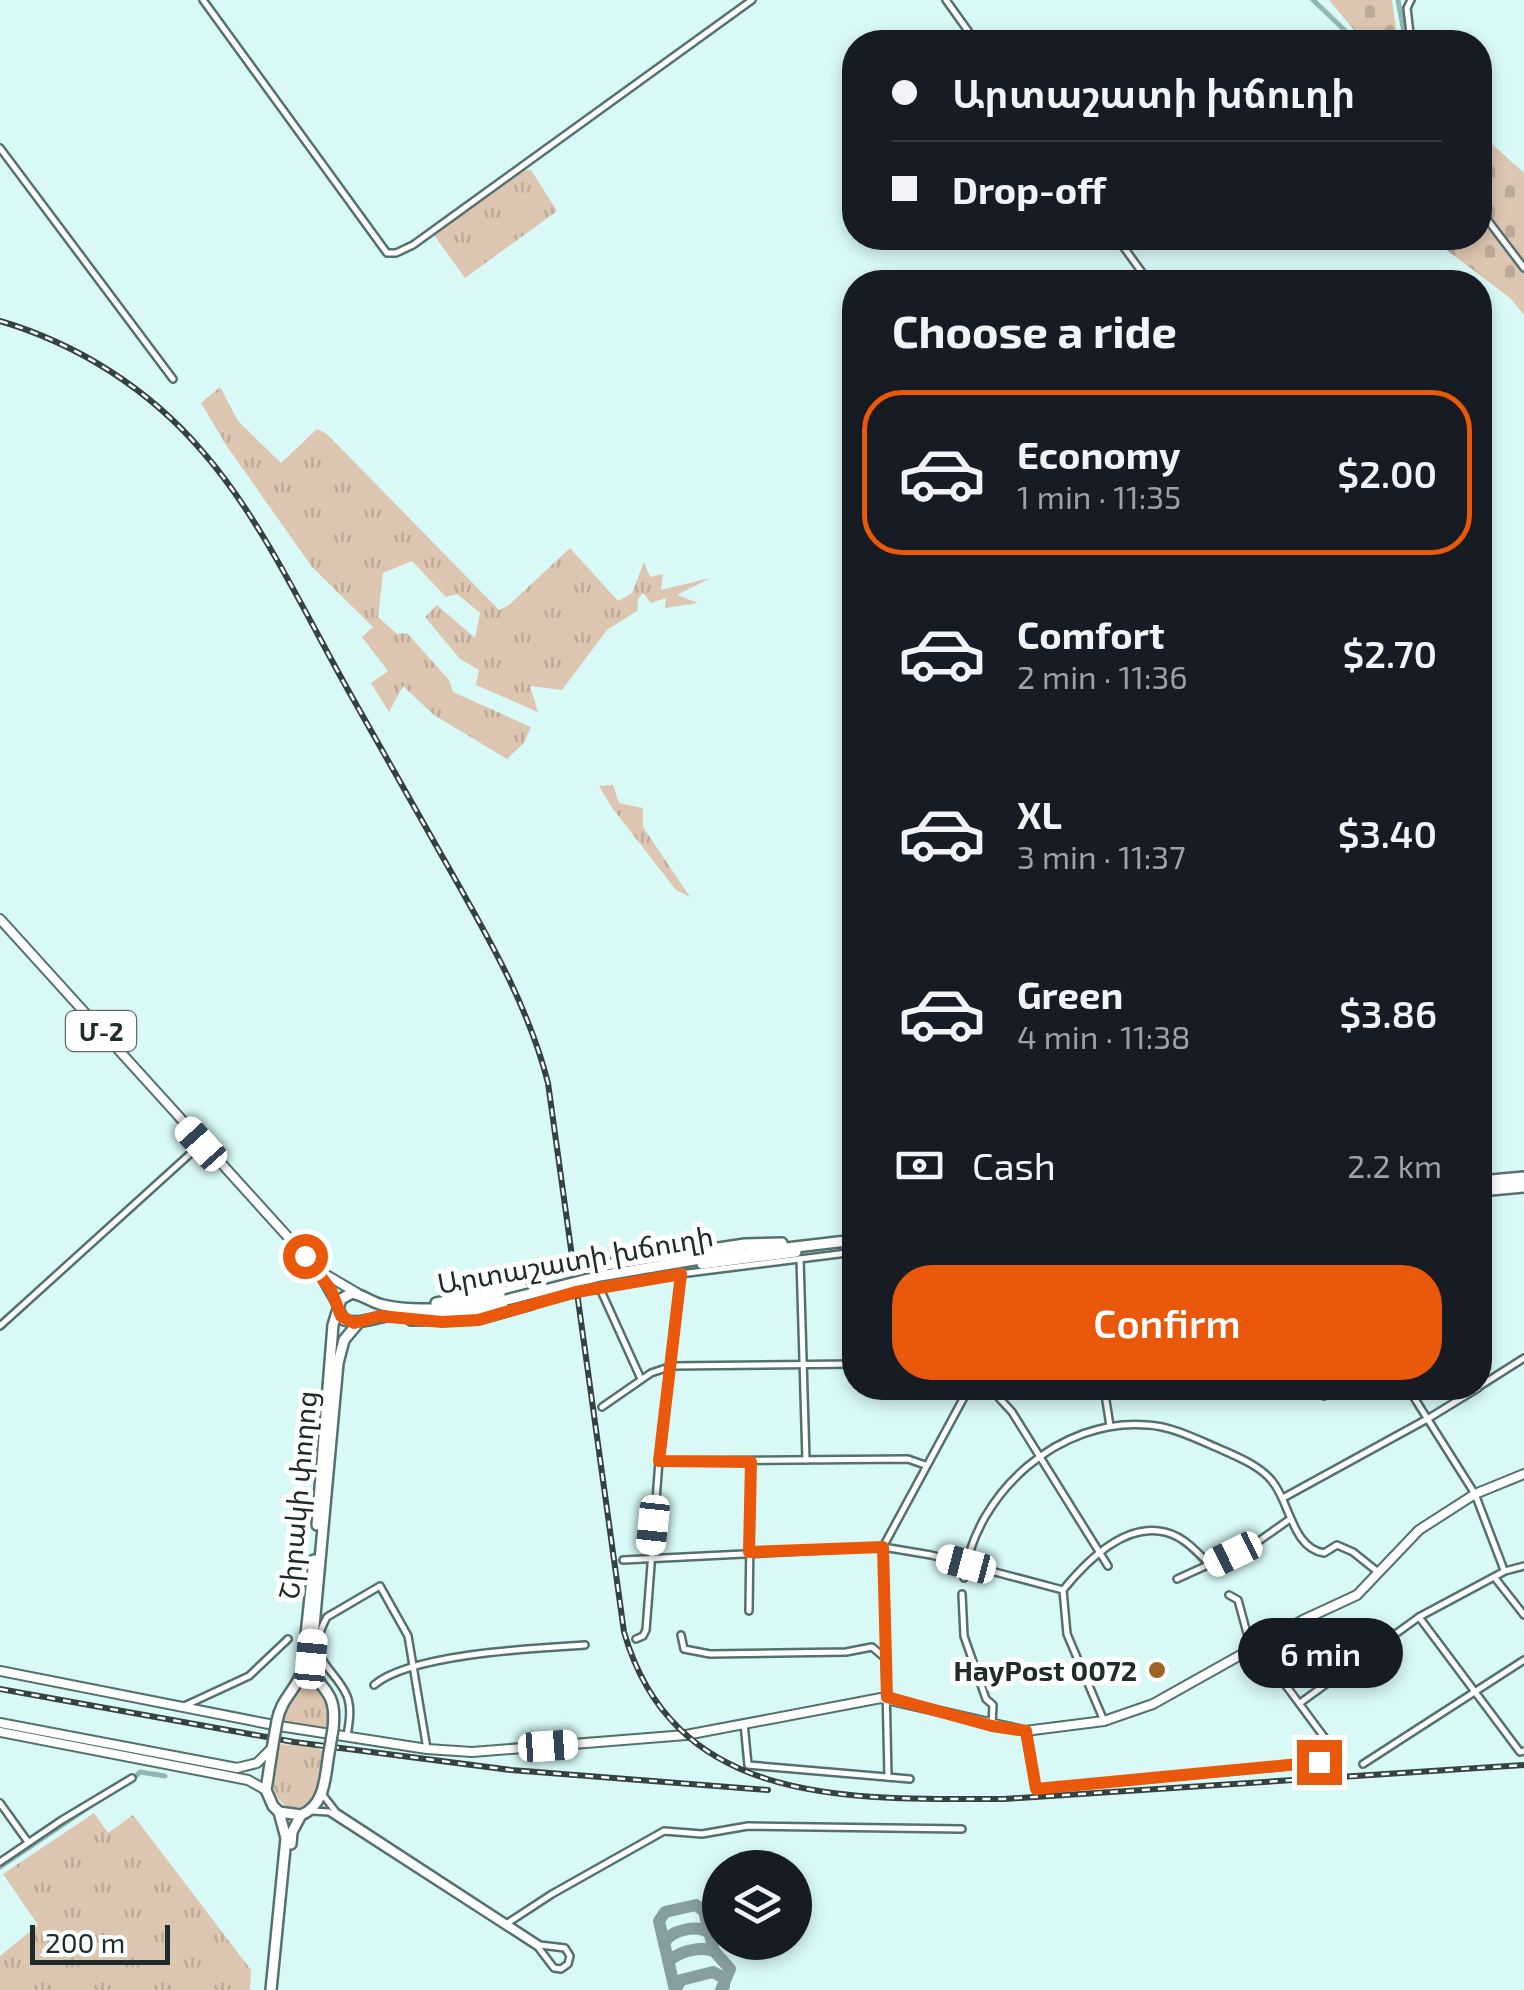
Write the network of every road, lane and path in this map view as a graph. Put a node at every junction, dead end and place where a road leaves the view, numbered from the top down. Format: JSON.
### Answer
{"nodes":[{"id":1,"x":202,"y":0,"type":"edge"},
{"id":2,"x":752,"y":0,"type":"edge"},
{"id":3,"x":946,"y":0,"type":"edge"},
{"id":4,"x":1411,"y":0,"type":"edge"},
{"id":5,"x":967,"y":30,"type":"edge"},
{"id":6,"x":1410,"y":30,"type":"edge"},
{"id":7,"x":0,"y":148,"type":"edge"},
{"id":8,"x":1492,"y":226,"type":"edge"},
{"id":9,"x":1524,"y":268,"type":"edge"},
{"id":10,"x":173,"y":379,"type":"dead end"},
{"id":11,"x":0,"y":919,"type":"edge"},
{"id":12,"x":201,"y":1144,"type":"junction"},
{"id":13,"x":1524,"y":1183,"type":"edge"},
{"id":14,"x":1492,"y":1186,"type":"edge"},
{"id":15,"x":842,"y":1245,"type":"edge"},
{"id":16,"x":842,"y":1248,"type":"edge"},
{"id":17,"x":842,"y":1249,"type":"edge"},
{"id":18,"x":800,"y":1259,"type":"junction"},
{"id":19,"x":317,"y":1269,"type":"junction"},
{"id":20,"x":681,"y":1274,"type":"junction"},
{"id":21,"x":600,"y":1284,"type":"junction"},
{"id":22,"x":360,"y":1295,"type":"junction"},
{"id":23,"x":508,"y":1303,"type":"junction"},
{"id":24,"x":531,"y":1304,"type":"junction"},
{"id":25,"x":394,"y":1306,"type":"junction"},
{"id":26,"x":338,"y":1307,"type":"junction"},
{"id":27,"x":380,"y":1316,"type":"junction"},
{"id":28,"x":360,"y":1321,"type":"junction"},
{"id":29,"x":0,"y":1326,"type":"edge"},
{"id":30,"x":1524,"y":1358,"type":"edge"},
{"id":31,"x":842,"y":1365,"type":"edge"},
{"id":32,"x":672,"y":1366,"type":"junction"},
{"id":33,"x":804,"y":1366,"type":"junction"},
{"id":34,"x":640,"y":1379,"type":"junction"},
{"id":35,"x":1492,"y":1379,"type":"edge"},
{"id":36,"x":963,"y":1400,"type":"edge"},
{"id":37,"x":1001,"y":1400,"type":"edge"},
{"id":38,"x":1106,"y":1400,"type":"edge"},
{"id":39,"x":1416,"y":1400,"type":"edge"},
{"id":40,"x":1458,"y":1400,"type":"edge"},
{"id":41,"x":602,"y":1407,"type":"dead end"},
{"id":42,"x":1429,"y":1418,"type":"junction"},
{"id":43,"x":1110,"y":1426,"type":"junction"},
{"id":44,"x":1041,"y":1456,"type":"junction"},
{"id":45,"x":806,"y":1460,"type":"junction"},
{"id":46,"x":659,"y":1461,"type":"junction"},
{"id":47,"x":751,"y":1462,"type":"junction"},
{"id":48,"x":926,"y":1465,"type":"junction"},
{"id":49,"x":1524,"y":1474,"type":"edge"},
{"id":50,"x":1475,"y":1494,"type":"junction"},
{"id":51,"x":1283,"y":1498,"type":"junction"},
{"id":52,"x":1290,"y":1519,"type":"junction"},
{"id":53,"x":883,"y":1547,"type":"junction"},
{"id":54,"x":749,"y":1552,"type":"junction"},
{"id":55,"x":1100,"y":1552,"type":"junction"},
{"id":56,"x":650,"y":1557,"type":"junction"},
{"id":57,"x":623,"y":1560,"type":"dead end"},
{"id":58,"x":966,"y":1564,"type":"junction"},
{"id":59,"x":1210,"y":1565,"type":"junction"},
{"id":60,"x":1108,"y":1566,"type":"dead end"},
{"id":61,"x":1524,"y":1566,"type":"edge"},
{"id":62,"x":1504,"y":1571,"type":"junction"},
{"id":63,"x":1378,"y":1572,"type":"junction"},
{"id":64,"x":964,"y":1578,"type":"dead end"},
{"id":65,"x":1495,"y":1578,"type":"junction"},
{"id":66,"x":1177,"y":1580,"type":"dead end"},
{"id":67,"x":1063,"y":1590,"type":"junction"},
{"id":68,"x":962,"y":1594,"type":"dead end"},
{"id":69,"x":1230,"y":1595,"type":"dead end"},
{"id":70,"x":749,"y":1610,"type":"dead end"},
{"id":71,"x":1524,"y":1615,"type":"edge"},
{"id":72,"x":1419,"y":1617,"type":"junction"},
{"id":73,"x":681,"y":1635,"type":"dead end"},
{"id":74,"x":636,"y":1638,"type":"dead end"},
{"id":75,"x":288,"y":1639,"type":"dead end"},
{"id":76,"x":1257,"y":1644,"type":"junction"},
{"id":77,"x":586,"y":1645,"type":"dead end"},
{"id":78,"x":885,"y":1658,"type":"junction"},
{"id":79,"x":1524,"y":1660,"type":"edge"},
{"id":80,"x":413,"y":1665,"type":"junction"},
{"id":81,"x":0,"y":1671,"type":"edge"},
{"id":82,"x":296,"y":1684,"type":"junction"},
{"id":83,"x":374,"y":1685,"type":"dead end"},
{"id":84,"x":322,"y":1686,"type":"junction"},
{"id":85,"x":1476,"y":1692,"type":"junction"},
{"id":86,"x":887,"y":1697,"type":"junction"},
{"id":87,"x":1300,"y":1703,"type":"junction"},
{"id":88,"x":182,"y":1707,"type":"junction"},
{"id":89,"x":1104,"y":1721,"type":"junction"},
{"id":90,"x":0,"y":1723,"type":"edge"},
{"id":91,"x":744,"y":1723,"type":"junction"},
{"id":92,"x":992,"y":1726,"type":"junction"},
{"id":93,"x":1026,"y":1731,"type":"junction"},
{"id":94,"x":0,"y":1732,"type":"edge"},
{"id":95,"x":347,"y":1736,"type":"junction"},
{"id":96,"x":273,"y":1745,"type":"junction"},
{"id":97,"x":427,"y":1749,"type":"junction"},
{"id":98,"x":1524,"y":1751,"type":"edge"},
{"id":99,"x":1364,"y":1764,"type":"dead end"},
{"id":100,"x":888,"y":1777,"type":"junction"},
{"id":101,"x":132,"y":1778,"type":"dead end"},
{"id":102,"x":910,"y":1779,"type":"dead end"},
{"id":103,"x":266,"y":1790,"type":"junction"},
{"id":104,"x":322,"y":1794,"type":"junction"},
{"id":105,"x":0,"y":1805,"type":"edge"},
{"id":106,"x":279,"y":1812,"type":"junction"},
{"id":107,"x":305,"y":1813,"type":"junction"},
{"id":108,"x":962,"y":1829,"type":"dead end"},
{"id":109,"x":28,"y":1842,"type":"junction"},
{"id":110,"x":0,"y":1862,"type":"edge"},
{"id":111,"x":505,"y":1924,"type":"junction"},
{"id":112,"x":554,"y":1948,"type":"junction"},
{"id":113,"x":548,"y":1958,"type":"junction"},
{"id":114,"x":274,"y":1990,"type":"edge"}],
"edges":[{"from":1,"to":2,"type":"street"},
{"from":3,"to":5,"type":"street"},
{"from":4,"to":6,"type":"street"},
{"from":7,"to":10,"type":"street"},
{"from":8,"to":9,"type":"street"},
{"from":11,"to":12,"type":"main road","name":"Արտաշատի խճուղի","number":"Մ-2"},
{"from":12,"to":19,"type":"main road","name":"Արտաշատի խճուղի","number":"Մ-2"},
{"from":12,"to":29,"type":"street"},
{"from":13,"to":14,"type":"highway"},
{"from":15,"to":21,"type":"highway","name":"Արտաշատի խճուղի","number":"Մ-2"},
{"from":16,"to":21,"type":"highway","name":"Արտաշատի խճուղի","number":"Մ-2"},
{"from":17,"to":18,"type":"street","name":"Արտաշատի խճուղի"},
{"from":18,"to":20,"type":"street","name":"Արտաշատի խճուղի"},
{"from":18,"to":33,"type":"street"},
{"from":19,"to":22,"type":"main road","name":"Արտաշատի խճուղի","number":"Մ-2"},
{"from":19,"to":26,"type":"main road","name":"Արտաշատի խճուղի","number":"Մ-2"},
{"from":20,"to":21,"type":"street","name":"Արտաշատի խճուղի"},
{"from":20,"to":32,"type":"street"},
{"from":21,"to":23,"type":"highway","name":"Արտաշատի խճուղի","number":"Մ-2","bridge":true},
{"from":21,"to":24,"type":"street"},
{"from":21,"to":34,"type":"street"},
{"from":22,"to":25,"type":"highway","name":"Արտաշատի խճուղի","number":"Մ-2"},
{"from":22,"to":26,"type":"highway"},
{"from":22,"to":28,"type":"highway"},
{"from":23,"to":25,"type":"highway","name":"Արտաշատի խճուղի","number":"Մ-2"},
{"from":23,"to":27,"type":"highway","name":"Արտաշատի խճուղի","number":"Մ-2"},
{"from":24,"to":25,"type":"highway"},
{"from":24,"to":27,"type":"highway"},
{"from":26,"to":28,"type":"highway","name":"Արտաշատի խճուղի","number":"Մ-2"},
{"from":26,"to":82,"type":"highway","name":"Շիրակի փողոց"},
{"from":27,"to":28,"type":"highway","name":"Արտաշատի խճուղի","number":"Մ-2"},
{"from":28,"to":84,"type":"highway","name":"Շիրակի փողոց"},
{"from":30,"to":35,"type":"street"},
{"from":31,"to":33,"type":"street"},
{"from":32,"to":33,"type":"street"},
{"from":32,"to":34,"type":"street"},
{"from":32,"to":46,"type":"street"},
{"from":33,"to":45,"type":"street"},
{"from":34,"to":41,"type":"street"},
{"from":36,"to":48,"type":"street"},
{"from":37,"to":44,"type":"street"},
{"from":38,"to":43,"type":"street"},
{"from":39,"to":42,"type":"street"},
{"from":40,"to":42,"type":"street"},
{"from":42,"to":50,"type":"street"},
{"from":42,"to":51,"type":"street"},
{"from":43,"to":44,"type":"street"},
{"from":43,"to":51,"type":"street"},
{"from":44,"to":55,"type":"street"},
{"from":44,"to":58,"type":"street"},
{"from":45,"to":47,"type":"street"},
{"from":45,"to":48,"type":"street"},
{"from":46,"to":47,"type":"street"},
{"from":46,"to":56,"type":"street"},
{"from":47,"to":54,"type":"street"},
{"from":48,"to":53,"type":"street"},
{"from":49,"to":50,"type":"main road"},
{"from":50,"to":62,"type":"street"},
{"from":50,"to":63,"type":"main road"},
{"from":51,"to":52,"type":"street"},
{"from":52,"to":59,"type":"street"},
{"from":52,"to":63,"type":"street"},
{"from":53,"to":54,"type":"street"},
{"from":53,"to":58,"type":"street"},
{"from":53,"to":78,"type":"street"},
{"from":54,"to":56,"type":"street"},
{"from":54,"to":70,"type":"street"},
{"from":55,"to":59,"type":"street"},
{"from":55,"to":60,"type":"street"},
{"from":55,"to":67,"type":"street"},
{"from":56,"to":57,"type":"street"},
{"from":56,"to":74,"type":"street"},
{"from":58,"to":64,"type":"street"},
{"from":58,"to":67,"type":"street"},
{"from":59,"to":66,"type":"street"},
{"from":61,"to":62,"type":"street"},
{"from":62,"to":65,"type":"street"},
{"from":63,"to":76,"type":"main road"},
{"from":65,"to":71,"type":"street"},
{"from":65,"to":72,"type":"street"},
{"from":67,"to":89,"type":"street"},
{"from":68,"to":92,"type":"street"},
{"from":69,"to":76,"type":"street"},
{"from":72,"to":85,"type":"street"},
{"from":72,"to":87,"type":"street"},
{"from":73,"to":78,"type":"street"},
{"from":75,"to":88,"type":"street"},
{"from":76,"to":87,"type":"street"},
{"from":76,"to":89,"type":"main road"},
{"from":77,"to":80,"type":"street"},
{"from":78,"to":86,"type":"street"},
{"from":79,"to":85,"type":"street"},
{"from":80,"to":83,"type":"street"},
{"from":80,"to":95,"type":"street"},
{"from":80,"to":97,"type":"street"},
{"from":81,"to":88,"type":"main road"},
{"from":82,"to":84,"type":"highway"},
{"from":82,"to":96,"type":"highway","name":"Շիրակի փողոց","bridge":true},
{"from":84,"to":104,"type":"highway","name":"Շիրակի փողոց","bridge":true},
{"from":85,"to":98,"type":"street"},
{"from":85,"to":99,"type":"street"},
{"from":86,"to":91,"type":"main road"},
{"from":86,"to":92,"type":"main road"},
{"from":86,"to":100,"type":"street"},
{"from":87,"to":93,"type":"street"},
{"from":88,"to":95,"type":"main road"},
{"from":89,"to":93,"type":"main road"},
{"from":90,"to":96,"type":"main road"},
{"from":91,"to":97,"type":"main road"},
{"from":91,"to":100,"type":"street"},
{"from":92,"to":93,"type":"main road"},
{"from":94,"to":103,"type":"main road"},
{"from":95,"to":97,"type":"main road"},
{"from":96,"to":103,"type":"highway","name":"Շիրակի փողոց"},
{"from":100,"to":102,"type":"street"},
{"from":101,"to":109,"type":"street"},
{"from":103,"to":106,"type":"highway","name":"Շիրակի փողոց"},
{"from":104,"to":107,"type":"highway","name":"Շիրակի փողոց"},
{"from":104,"to":111,"type":"street"},
{"from":105,"to":109,"type":"street"},
{"from":106,"to":107,"type":"highway"},
{"from":106,"to":114,"type":"highway","name":"Շիրակի փողոց"},
{"from":107,"to":111,"type":"street"},
{"from":107,"to":114,"type":"highway","name":"Շիրակի փողոց"},
{"from":108,"to":111,"type":"street"},
{"from":109,"to":110,"type":"street"},
{"from":111,"to":112,"type":"street"},
{"from":111,"to":113,"type":"street"},
{"from":112,"to":113,"type":"street"},
{"from":112,"to":113,"type":"street"}]}
